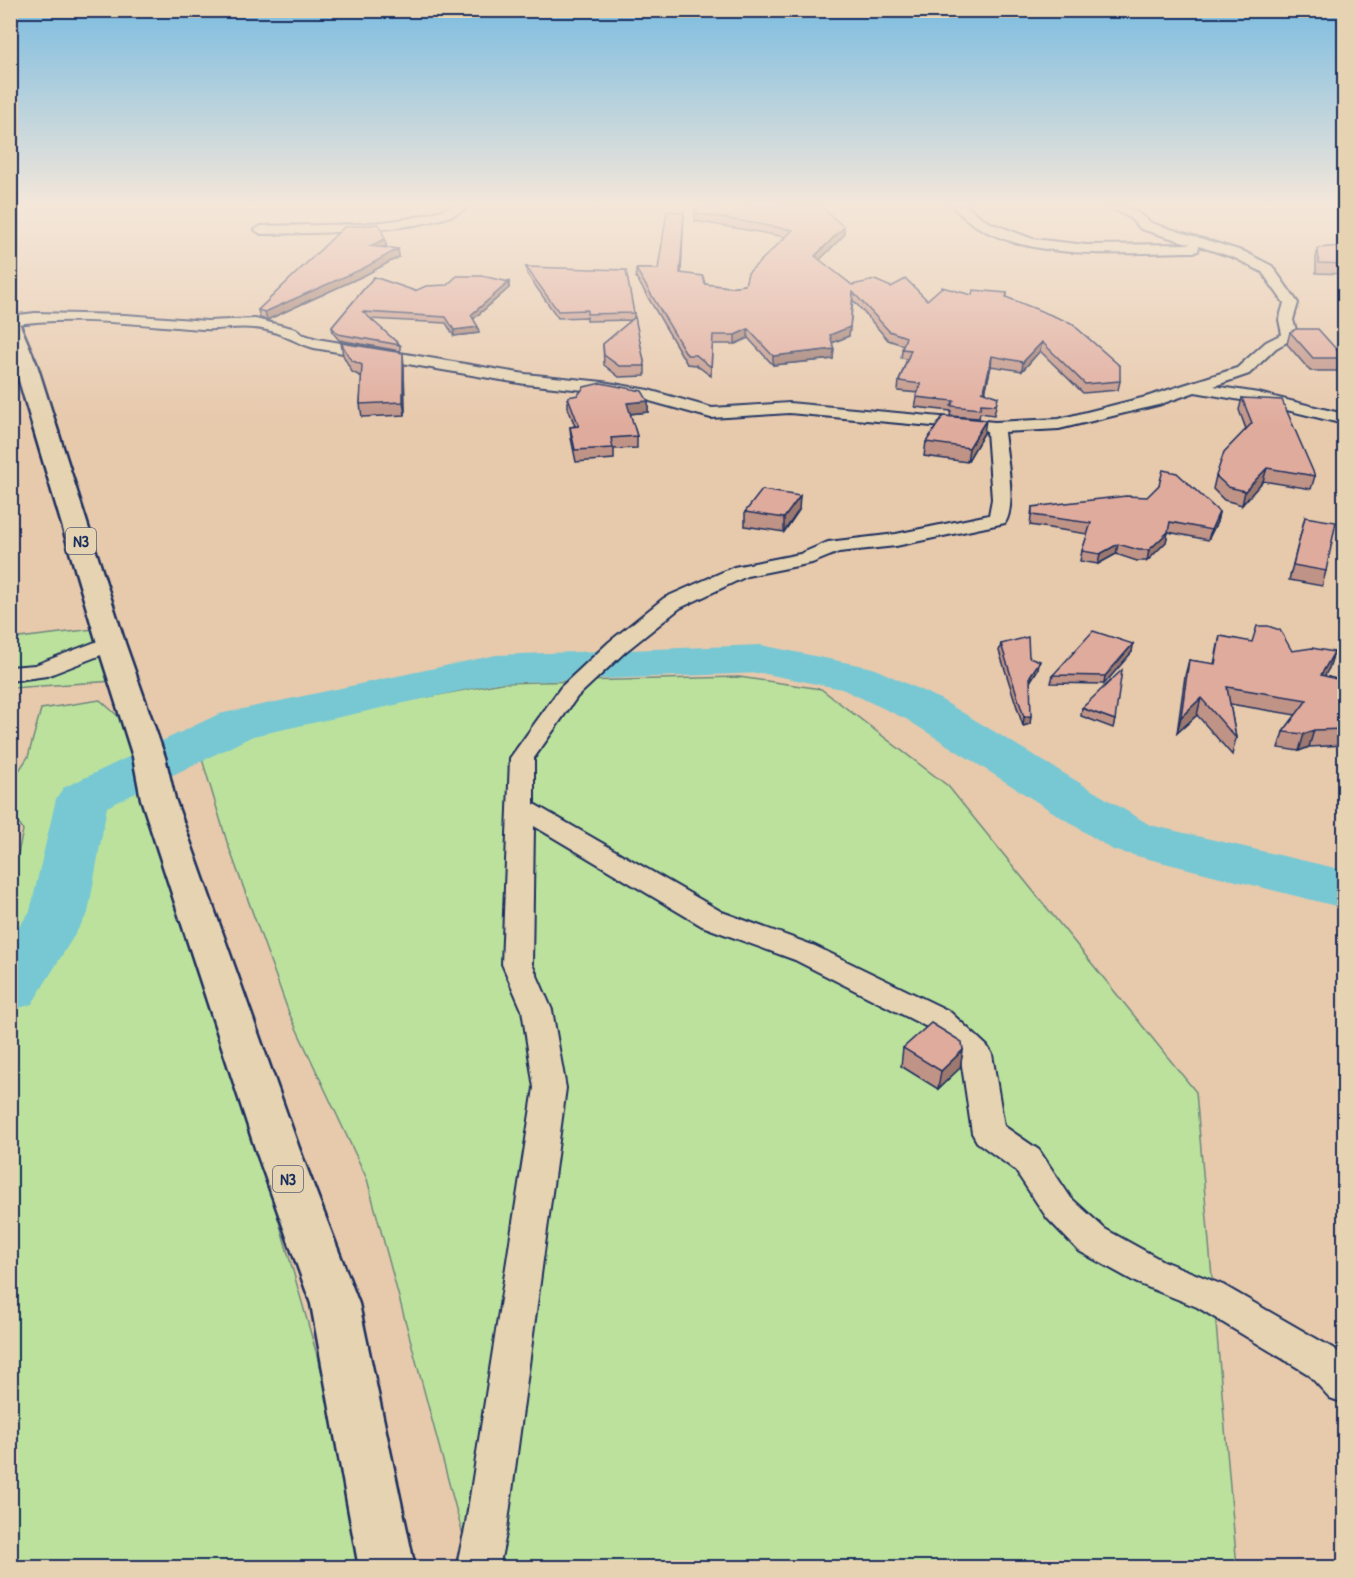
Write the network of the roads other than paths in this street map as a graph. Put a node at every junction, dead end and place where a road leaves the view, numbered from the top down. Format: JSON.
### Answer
{"nodes":[{"id":1,"x":1274,"y":279,"type":"edge"},
{"id":2,"x":10,"y":323,"type":"edge"},
{"id":3,"x":1194,"y":387,"type":"junction"},
{"id":4,"x":1344,"y":419,"type":"edge"},
{"id":5,"x":995,"y":427,"type":"junction"},
{"id":6,"x":111,"y":643,"type":"junction"},
{"id":7,"x":10,"y":674,"type":"edge"},
{"id":8,"x":521,"y":808,"type":"junction"},
{"id":9,"x":1344,"y":1385,"type":"edge"},
{"id":10,"x":387,"y":1568,"type":"edge"},
{"id":11,"x":477,"y":1568,"type":"edge"}],
"edges":[{"from":1,"to":3,"type":"street"},
{"from":2,"to":5,"type":"street"},
{"from":2,"to":6,"type":"highway","number":"N3"},
{"from":3,"to":4,"type":"street"},
{"from":3,"to":5,"type":"street"},
{"from":5,"to":8,"type":"street"},
{"from":6,"to":7,"type":"street"},
{"from":6,"to":10,"type":"highway","number":"N3"},
{"from":8,"to":9,"type":"street"},
{"from":8,"to":11,"type":"street"}]}
